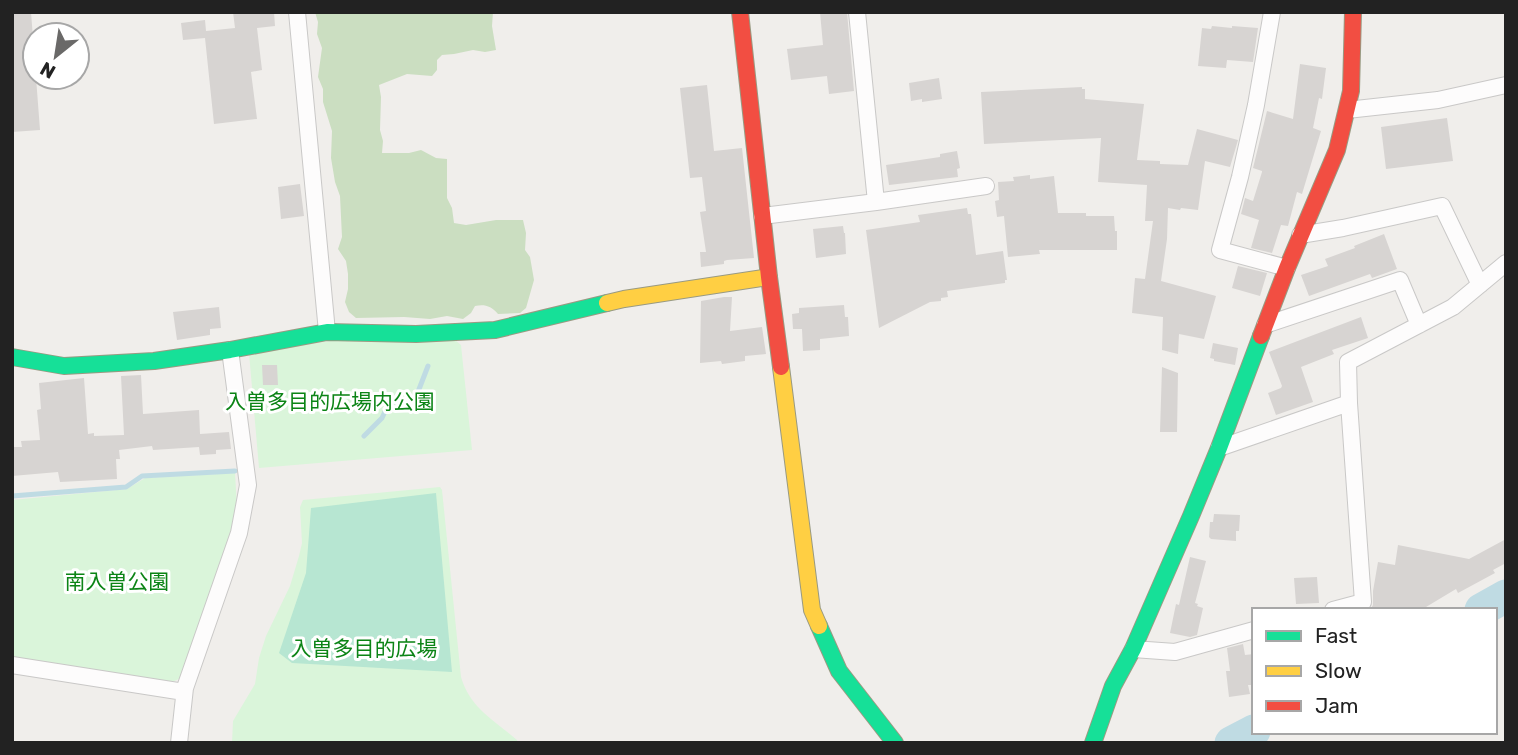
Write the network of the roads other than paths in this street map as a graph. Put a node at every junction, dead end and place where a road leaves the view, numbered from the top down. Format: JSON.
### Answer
{"nodes":[{"id":1,"x":297,"y":12,"type":"edge"},
{"id":2,"x":740,"y":12,"type":"edge"},
{"id":3,"x":857,"y":12,"type":"edge"},
{"id":4,"x":1272,"y":12,"type":"edge"},
{"id":5,"x":1353,"y":12,"type":"edge"},
{"id":6,"x":1506,"y":85,"type":"edge"},
{"id":7,"x":1347,"y":110,"type":"junction"},
{"id":8,"x":986,"y":186,"type":"dead end"},
{"id":9,"x":876,"y":202,"type":"junction"},
{"id":10,"x":762,"y":216,"type":"junction"},
{"id":11,"x":1300,"y":235,"type":"junction"},
{"id":12,"x":1506,"y":263,"type":"edge"},
{"id":13,"x":1287,"y":268,"type":"junction"},
{"id":14,"x":769,"y":277,"type":"junction"},
{"id":15,"x":1480,"y":285,"type":"junction"},
{"id":16,"x":1265,"y":325,"type":"junction"},
{"id":17,"x":1419,"y":325,"type":"junction"},
{"id":18,"x":327,"y":332,"type":"junction"},
{"id":19,"x":230,"y":350,"type":"junction"},
{"id":20,"x":12,"y":357,"type":"edge"},
{"id":21,"x":1349,"y":403,"type":"junction"},
{"id":22,"x":1219,"y":448,"type":"junction"},
{"id":23,"x":1340,"y":608,"type":"edge"},
{"id":24,"x":1252,"y":631,"type":"edge"},
{"id":25,"x":1133,"y":649,"type":"junction"},
{"id":26,"x":12,"y":665,"type":"edge"},
{"id":27,"x":184,"y":692,"type":"junction"},
{"id":28,"x":179,"y":743,"type":"edge"},
{"id":29,"x":895,"y":743,"type":"edge"},
{"id":30,"x":1093,"y":743,"type":"edge"}],
"edges":[{"from":1,"to":18,"type":"street"},
{"from":2,"to":10,"type":"street"},
{"from":3,"to":9,"type":"street"},
{"from":4,"to":13,"type":"street"},
{"from":5,"to":7,"type":"street"},
{"from":6,"to":7,"type":"street"},
{"from":7,"to":11,"type":"street"},
{"from":8,"to":9,"type":"street"},
{"from":9,"to":10,"type":"street"},
{"from":10,"to":14,"type":"street"},
{"from":11,"to":13,"type":"street"},
{"from":11,"to":15,"type":"street"},
{"from":12,"to":15,"type":"street"},
{"from":13,"to":16,"type":"street"},
{"from":14,"to":18,"type":"street"},
{"from":14,"to":29,"type":"street"},
{"from":15,"to":17,"type":"street"},
{"from":16,"to":17,"type":"street"},
{"from":16,"to":22,"type":"street"},
{"from":17,"to":21,"type":"street"},
{"from":18,"to":19,"type":"street"},
{"from":19,"to":20,"type":"street"},
{"from":19,"to":27,"type":"street"},
{"from":21,"to":22,"type":"street"},
{"from":21,"to":23,"type":"street"},
{"from":22,"to":25,"type":"street"},
{"from":24,"to":25,"type":"street"},
{"from":25,"to":30,"type":"street"},
{"from":26,"to":27,"type":"street"},
{"from":27,"to":28,"type":"street"}]}
